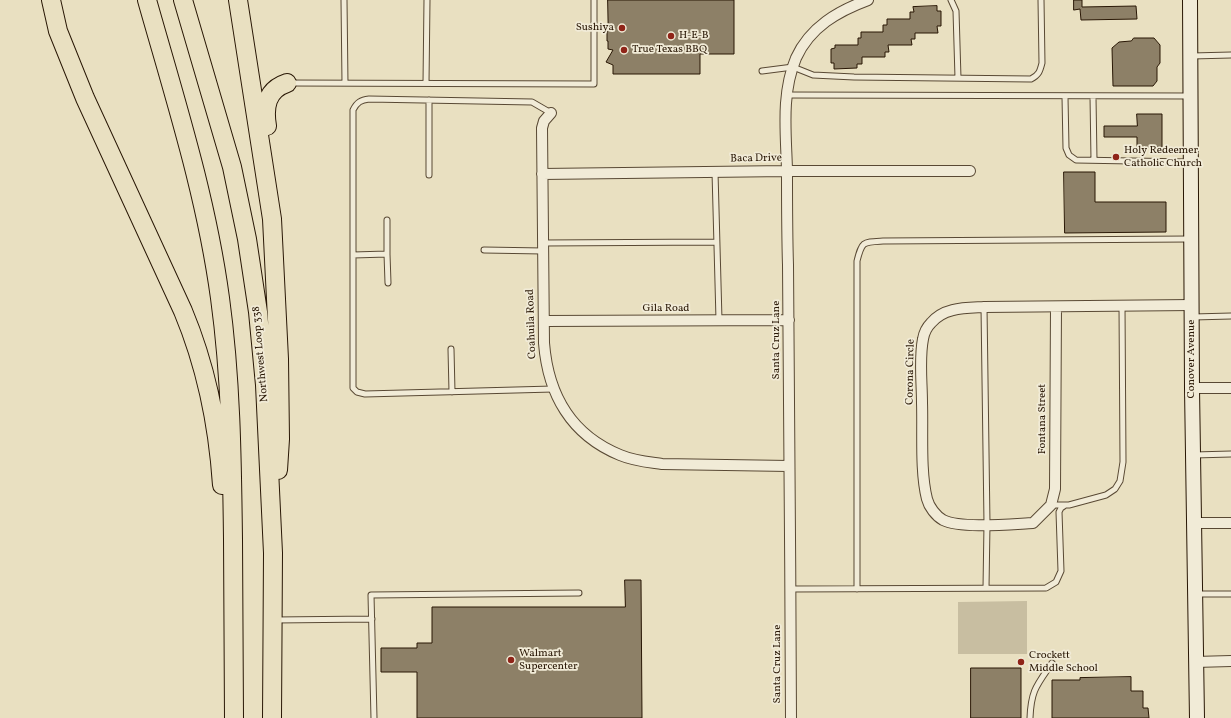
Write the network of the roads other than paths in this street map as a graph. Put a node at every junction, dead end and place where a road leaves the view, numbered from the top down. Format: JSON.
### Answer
{"nodes":[{"id":1,"x":51,"y":0,"type":"edge"},
{"id":2,"x":147,"y":0,"type":"edge"},
{"id":3,"x":183,"y":0,"type":"edge"},
{"id":4,"x":238,"y":0,"type":"edge"},
{"id":5,"x":344,"y":0,"type":"edge"},
{"id":6,"x":427,"y":0,"type":"edge"},
{"id":7,"x":594,"y":0,"type":"edge"},
{"id":8,"x":868,"y":0,"type":"edge"},
{"id":9,"x":951,"y":0,"type":"edge"},
{"id":10,"x":1041,"y":0,"type":"edge"},
{"id":11,"x":1190,"y":0,"type":"edge"},
{"id":12,"x":1231,"y":55,"type":"edge"},
{"id":13,"x":1191,"y":56,"type":"junction"},
{"id":14,"x":793,"y":67,"type":"junction"},
{"id":15,"x":762,"y":71,"type":"dead end"},
{"id":16,"x":958,"y":78,"type":"junction"},
{"id":17,"x":287,"y":83,"type":"joint"},
{"id":18,"x":345,"y":83,"type":"junction"},
{"id":19,"x":426,"y":83,"type":"junction"},
{"id":20,"x":786,"y":95,"type":"junction"},
{"id":21,"x":1191,"y":96,"type":"junction"},
{"id":22,"x":1065,"y":97,"type":"junction"},
{"id":23,"x":1093,"y":97,"type":"junction"},
{"id":24,"x":430,"y":100,"type":"junction"},
{"id":25,"x":551,"y":113,"type":"joint"},
{"id":26,"x":1094,"y":160,"type":"junction"},
{"id":27,"x":1191,"y":162,"type":"junction"},
{"id":28,"x":787,"y":171,"type":"junction"},
{"id":29,"x":970,"y":171,"type":"dead end"},
{"id":30,"x":715,"y":172,"type":"junction"},
{"id":31,"x":542,"y":174,"type":"junction"},
{"id":32,"x":429,"y":175,"type":"dead end"},
{"id":33,"x":387,"y":220,"type":"dead end"},
{"id":34,"x":1192,"y":239,"type":"junction"},
{"id":35,"x":716,"y":242,"type":"junction"},
{"id":36,"x":543,"y":247,"type":"junction"},
{"id":37,"x":484,"y":250,"type":"dead end"},
{"id":38,"x":387,"y":254,"type":"junction"},
{"id":39,"x":353,"y":255,"type":"junction"},
{"id":40,"x":388,"y":283,"type":"dead end"},
{"id":41,"x":1122,"y":306,"type":"junction"},
{"id":42,"x":984,"y":307,"type":"junction"},
{"id":43,"x":1056,"y":307,"type":"junction"},
{"id":44,"x":1192,"y":311,"type":"junction"},
{"id":45,"x":277,"y":316,"type":"junction"},
{"id":46,"x":1231,"y":316,"type":"edge"},
{"id":47,"x":718,"y":320,"type":"junction"},
{"id":48,"x":788,"y":320,"type":"junction"},
{"id":49,"x":544,"y":321,"type":"junction"},
{"id":50,"x":451,"y":349,"type":"dead end"},
{"id":51,"x":1192,"y":388,"type":"junction"},
{"id":52,"x":1231,"y":388,"type":"edge"},
{"id":53,"x":553,"y":389,"type":"junction"},
{"id":54,"x":452,"y":392,"type":"junction"},
{"id":55,"x":1231,"y":454,"type":"edge"},
{"id":56,"x":1193,"y":455,"type":"junction"},
{"id":57,"x":789,"y":466,"type":"junction"},
{"id":58,"x":1051,"y":506,"type":"junction"},
{"id":59,"x":1064,"y":506,"type":"junction"},
{"id":60,"x":1194,"y":523,"type":"junction"},
{"id":61,"x":1231,"y":523,"type":"edge"},
{"id":62,"x":987,"y":524,"type":"junction"},
{"id":63,"x":272,"y":552,"type":"junction"},
{"id":64,"x":986,"y":588,"type":"junction"},
{"id":65,"x":790,"y":589,"type":"junction"},
{"id":66,"x":857,"y":589,"type":"junction"},
{"id":67,"x":579,"y":593,"type":"dead end"},
{"id":68,"x":1194,"y":594,"type":"junction"},
{"id":69,"x":1231,"y":594,"type":"edge"},
{"id":70,"x":372,"y":619,"type":"junction"},
{"id":71,"x":272,"y":621,"type":"junction"},
{"id":72,"x":1231,"y":661,"type":"edge"},
{"id":73,"x":1195,"y":662,"type":"junction"},
{"id":74,"x":1052,"y":663,"type":"dead end"},
{"id":75,"x":234,"y":687,"type":"junction"},
{"id":76,"x":234,"y":718,"type":"edge"},
{"id":77,"x":272,"y":718,"type":"edge"},
{"id":78,"x":374,"y":718,"type":"edge"},
{"id":79,"x":791,"y":718,"type":"edge"},
{"id":80,"x":1030,"y":718,"type":"edge"},
{"id":81,"x":1197,"y":718,"type":"edge"}],
"edges":[{"from":1,"to":75,"type":"highway"},
{"from":2,"to":75,"type":"highway"},
{"from":3,"to":63,"type":"highway","name":"Northwest Loop 338"},
{"from":4,"to":45,"type":"highway"},
{"from":5,"to":18,"type":"lane"},
{"from":6,"to":19,"type":"lane"},
{"from":7,"to":19,"type":"lane"},
{"from":8,"to":14,"type":"street","name":"Santa Cruz Lane"},
{"from":9,"to":16,"type":"lane"},
{"from":10,"to":16,"type":"lane"},
{"from":11,"to":13,"type":"street","name":"Conover Avenue"},
{"from":12,"to":13,"type":"lane"},
{"from":13,"to":21,"type":"street","name":"Conover Avenue"},
{"from":14,"to":15,"type":"lane"},
{"from":14,"to":16,"type":"lane"},
{"from":14,"to":20,"type":"street","name":"Santa Cruz Lane"},
{"from":17,"to":18,"type":"lane"},
{"from":17,"to":45,"type":"highway"},
{"from":18,"to":19,"type":"lane"},
{"from":20,"to":22,"type":"lane"},
{"from":20,"to":28,"type":"street","name":"Santa Cruz Lane"},
{"from":21,"to":23,"type":"lane"},
{"from":21,"to":27,"type":"street","name":"Conover Avenue"},
{"from":22,"to":23,"type":"lane"},
{"from":22,"to":26,"type":"lane"},
{"from":23,"to":26,"type":"lane"},
{"from":24,"to":25,"type":"lane"},
{"from":24,"to":32,"type":"lane"},
{"from":24,"to":39,"type":"lane"},
{"from":25,"to":31,"type":"street","name":"Coahuila Road"},
{"from":26,"to":27,"type":"lane"},
{"from":27,"to":34,"type":"street","name":"Conover Avenue"},
{"from":28,"to":29,"type":"street","name":"Baca Drive"},
{"from":28,"to":30,"type":"street","name":"Baca Drive"},
{"from":28,"to":48,"type":"street","name":"Santa Cruz Lane"},
{"from":30,"to":31,"type":"street","name":"Baca Drive"},
{"from":30,"to":35,"type":"lane"},
{"from":31,"to":36,"type":"street","name":"Coahuila Road"},
{"from":33,"to":38,"type":"lane"},
{"from":34,"to":44,"type":"street","name":"Conover Avenue"},
{"from":34,"to":66,"type":"lane"},
{"from":35,"to":36,"type":"lane"},
{"from":35,"to":47,"type":"lane"},
{"from":36,"to":37,"type":"lane"},
{"from":36,"to":49,"type":"street","name":"Coahuila Road"},
{"from":38,"to":39,"type":"lane"},
{"from":38,"to":40,"type":"lane"},
{"from":39,"to":54,"type":"lane"},
{"from":41,"to":43,"type":"street","name":"Corona Circle"},
{"from":41,"to":44,"type":"street","name":"Corona Circle"},
{"from":41,"to":59,"type":"lane"},
{"from":42,"to":43,"type":"street","name":"Corona Circle"},
{"from":42,"to":62,"type":"lane"},
{"from":42,"to":62,"type":"street","name":"Corona Circle"},
{"from":43,"to":58,"type":"street","name":"Fontana Street"},
{"from":44,"to":46,"type":"lane"},
{"from":44,"to":51,"type":"street","name":"Conover Avenue"},
{"from":45,"to":63,"type":"highway"},
{"from":47,"to":48,"type":"street","name":"Gila Road"},
{"from":47,"to":49,"type":"street","name":"Gila Road"},
{"from":48,"to":57,"type":"street","name":"Santa Cruz Lane"},
{"from":49,"to":53,"type":"street","name":"Coahuila Road"},
{"from":50,"to":54,"type":"lane"},
{"from":51,"to":52,"type":"street"},
{"from":51,"to":56,"type":"street","name":"Conover Avenue"},
{"from":53,"to":54,"type":"lane"},
{"from":53,"to":57,"type":"street","name":"Coahuila Road"},
{"from":55,"to":56,"type":"lane"},
{"from":56,"to":60,"type":"street","name":"Conover Avenue"},
{"from":57,"to":65,"type":"street","name":"Santa Cruz Lane"},
{"from":58,"to":59,"type":"lane"},
{"from":58,"to":62,"type":"street","name":"Corona Circle"},
{"from":59,"to":64,"type":"lane"},
{"from":60,"to":61,"type":"street"},
{"from":60,"to":68,"type":"street","name":"Conover Avenue"},
{"from":62,"to":64,"type":"lane"},
{"from":63,"to":71,"type":"highway","name":"Northwest Loop 338"},
{"from":64,"to":66,"type":"lane"},
{"from":65,"to":66,"type":"lane"},
{"from":65,"to":79,"type":"street","name":"Santa Cruz Lane"},
{"from":67,"to":70,"type":"lane"},
{"from":68,"to":69,"type":"lane"},
{"from":68,"to":73,"type":"street","name":"Conover Avenue"},
{"from":70,"to":71,"type":"lane"},
{"from":70,"to":78,"type":"lane"},
{"from":71,"to":77,"type":"highway","name":"Northwest Loop 338"},
{"from":72,"to":73,"type":"street"},
{"from":73,"to":81,"type":"street","name":"Conover Avenue"},
{"from":74,"to":80,"type":"lane"},
{"from":75,"to":76,"type":"highway"}]}
